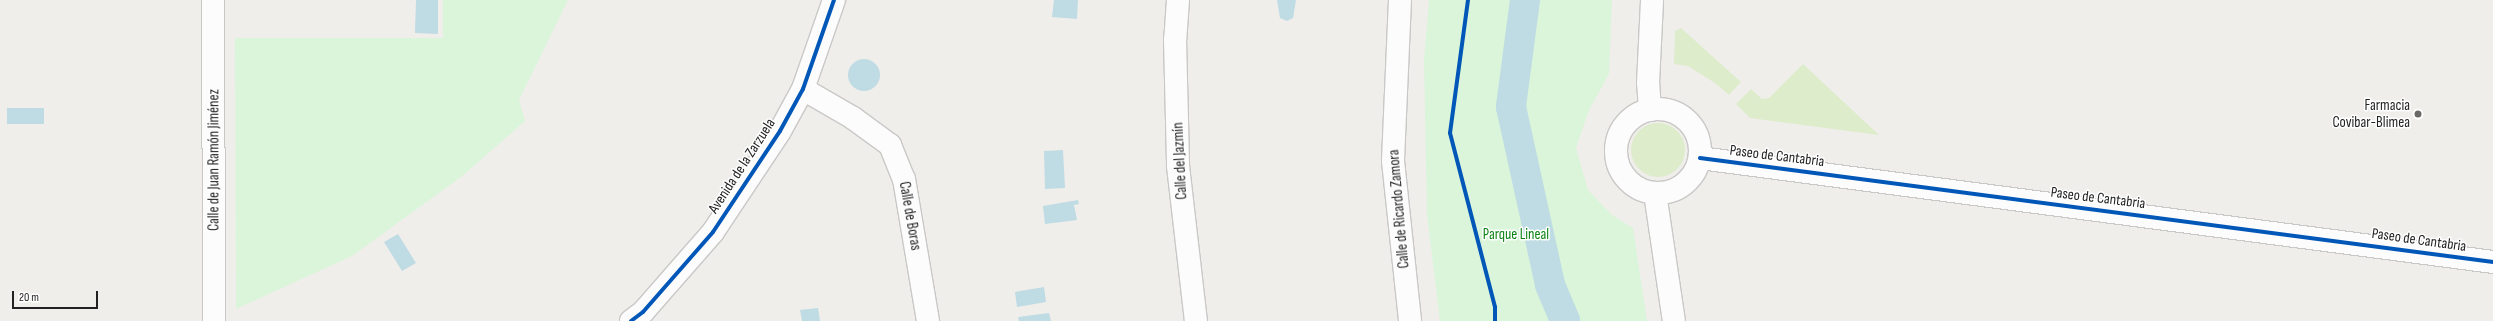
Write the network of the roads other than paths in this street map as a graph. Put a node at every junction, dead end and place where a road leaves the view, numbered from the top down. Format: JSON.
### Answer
{"nodes":[{"id":1,"x":213,"y":0,"type":"edge"},
{"id":2,"x":834,"y":0,"type":"edge"},
{"id":3,"x":1178,"y":0,"type":"edge"},
{"id":4,"x":1400,"y":0,"type":"edge"},
{"id":5,"x":1652,"y":0,"type":"edge"},
{"id":6,"x":803,"y":89,"type":"junction"},
{"id":7,"x":1650,"y":110,"type":"junction"},
{"id":8,"x":1700,"y":158,"type":"junction"},
{"id":9,"x":1656,"y":193,"type":"junction"},
{"id":10,"x":2493,"y":262,"type":"edge"},
{"id":11,"x":214,"y":321,"type":"edge"},
{"id":12,"x":631,"y":321,"type":"edge"},
{"id":13,"x":928,"y":321,"type":"edge"},
{"id":14,"x":1196,"y":321,"type":"edge"},
{"id":15,"x":1410,"y":321,"type":"edge"},
{"id":16,"x":1674,"y":321,"type":"edge"}],
"edges":[{"from":1,"to":11,"type":"street","name":"Calle de Juan Ramón Jiménez"},
{"from":2,"to":6,"type":"street","name":"Avenida de la Zarzuela"},
{"from":3,"to":14,"type":"street","name":"Calle del Jazmín"},
{"from":4,"to":15,"type":"street","name":"Calle de Ricardo Zamora"},
{"from":5,"to":7,"type":"street"},
{"from":6,"to":12,"type":"street","name":"Avenida de la Zarzuela"},
{"from":6,"to":13,"type":"street","name":"Calle de Boras"},
{"from":7,"to":8,"type":"street"},
{"from":7,"to":9,"type":"street"},
{"from":8,"to":9,"type":"street"},
{"from":8,"to":10,"type":"street","name":"Paseo de Cantabria"},
{"from":9,"to":16,"type":"street"}]}
